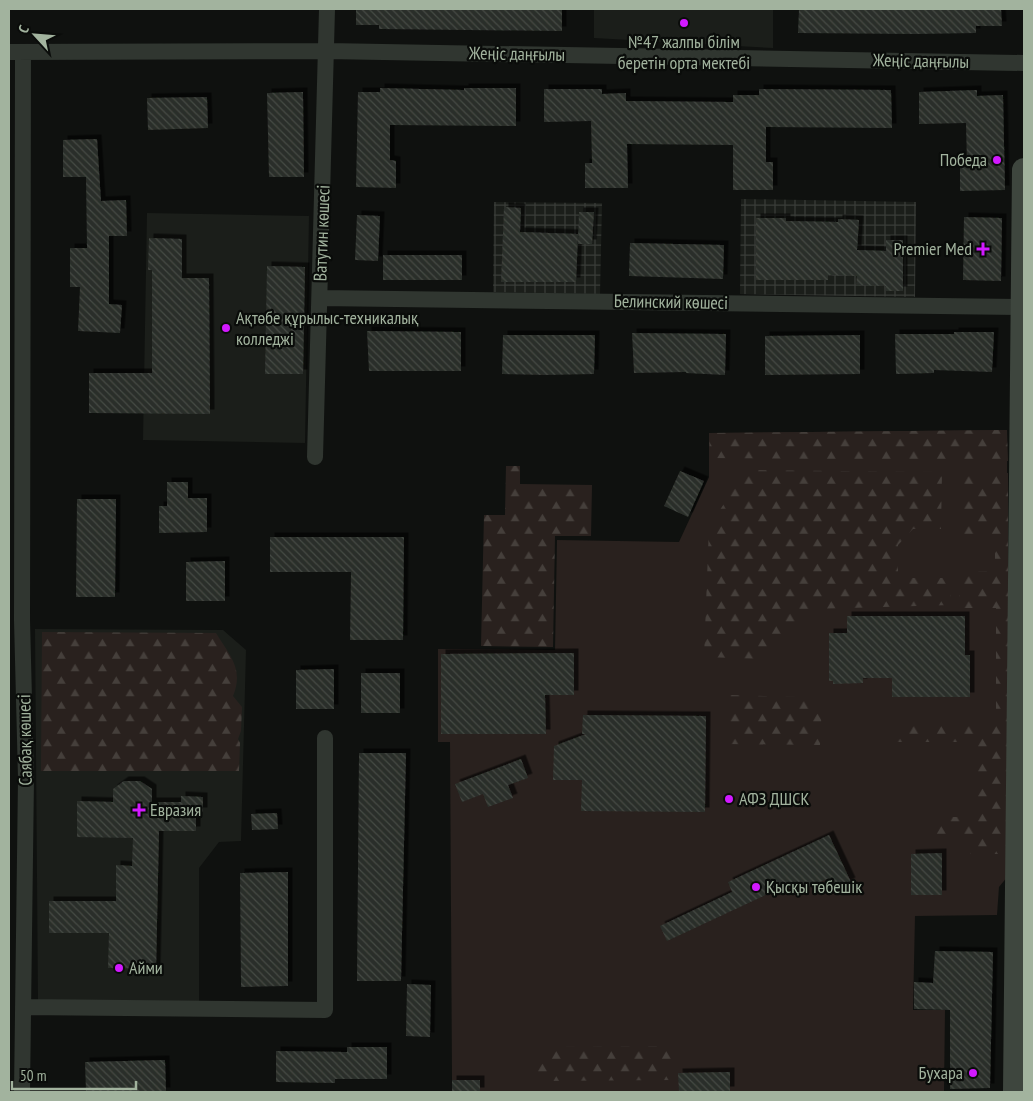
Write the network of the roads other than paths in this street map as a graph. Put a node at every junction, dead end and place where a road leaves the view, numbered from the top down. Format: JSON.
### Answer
{"nodes":[{"id":1,"x":327,"y":9,"type":"edge"},
{"id":2,"x":327,"y":51,"type":"junction"},
{"id":3,"x":16,"y":52,"type":"edge"},
{"id":4,"x":1024,"y":63,"type":"edge"},
{"id":5,"x":1024,"y":170,"type":"edge"},
{"id":6,"x":320,"y":298,"type":"junction"},
{"id":7,"x":1023,"y":307,"type":"edge"},
{"id":8,"x":315,"y":456,"type":"dead end"},
{"id":9,"x":325,"y":738,"type":"dead end"},
{"id":10,"x":23,"y":1008,"type":"junction"},
{"id":11,"x":22,"y":1092,"type":"edge"},
{"id":12,"x":1015,"y":1092,"type":"edge"}],
"edges":[{"from":1,"to":2,"type":"street","name":"Ватутин көшесі"},
{"from":2,"to":3,"type":"street","name":"Жеңіс даңғылы"},
{"from":2,"to":4,"type":"street","name":"Жеңіс даңғылы"},
{"from":2,"to":6,"type":"street","name":"Ватутин көшесі"},
{"from":3,"to":10,"type":"street","name":"Саябақ көшесі"},
{"from":5,"to":7,"type":"main road"},
{"from":6,"to":7,"type":"street","name":"Белинский көшесі"},
{"from":6,"to":8,"type":"street","name":"Ватутин көшесі"},
{"from":7,"to":12,"type":"main road"},
{"from":9,"to":10,"type":"street"},
{"from":10,"to":11,"type":"street","name":"Саябақ көшесі"}]}
